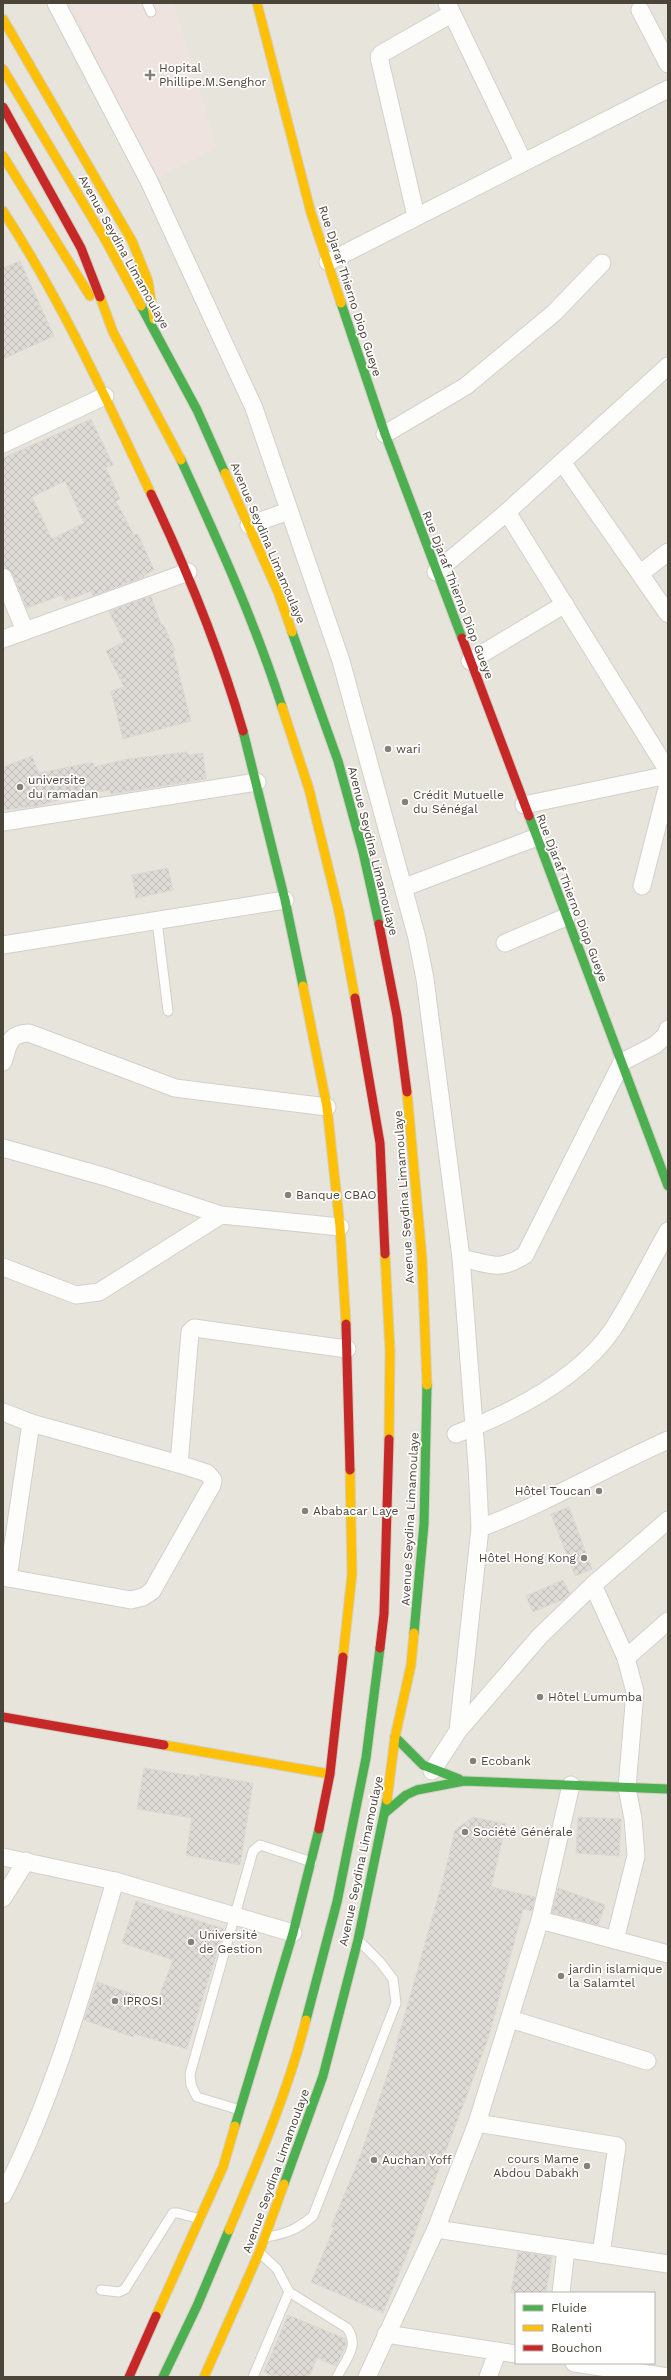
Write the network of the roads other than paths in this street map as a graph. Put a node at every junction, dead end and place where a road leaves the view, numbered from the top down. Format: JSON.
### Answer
{"nodes":[{"id":1,"x":56,"y":3,"type":"edge"},
{"id":2,"x":147,"y":3,"type":"edge"},
{"id":3,"x":257,"y":3,"type":"edge"},
{"id":4,"x":449,"y":8,"type":"edge"},
{"id":5,"x":640,"y":10,"type":"dead end"},
{"id":6,"x":151,"y":12,"type":"dead end"},
{"id":7,"x":3,"y":19,"type":"edge"},
{"id":8,"x":668,"y":64,"type":"edge"},
{"id":9,"x":3,"y":69,"type":"edge"},
{"id":10,"x":662,"y":91,"type":"edge"},
{"id":11,"x":668,"y":105,"type":"edge"},
{"id":12,"x":3,"y":107,"type":"edge"},
{"id":13,"x":3,"y":156,"type":"edge"},
{"id":14,"x":523,"y":161,"type":"junction"},
{"id":15,"x":3,"y":211,"type":"edge"},
{"id":16,"x":416,"y":216,"type":"junction"},
{"id":17,"x":328,"y":262,"type":"junction"},
{"id":18,"x":602,"y":263,"type":"dead end"},
{"id":19,"x":113,"y":332,"type":"junction"},
{"id":20,"x":156,"y":334,"type":"junction"},
{"id":21,"x":668,"y":366,"type":"edge"},
{"id":22,"x":105,"y":396,"type":"junction"},
{"id":23,"x":385,"y":434,"type":"junction"},
{"id":24,"x":3,"y":444,"type":"edge"},
{"id":25,"x":562,"y":462,"type":"junction"},
{"id":26,"x":289,"y":511,"type":"junction"},
{"id":27,"x":507,"y":512,"type":"junction"},
{"id":28,"x":249,"y":525,"type":"junction"},
{"id":29,"x":668,"y":552,"type":"edge"},
{"id":30,"x":188,"y":572,"type":"junction"},
{"id":31,"x":436,"y":572,"type":"junction"},
{"id":32,"x":641,"y":573,"type":"junction"},
{"id":33,"x":3,"y":577,"type":"edge"},
{"id":34,"x":565,"y":604,"type":"junction"},
{"id":35,"x":668,"y":614,"type":"edge"},
{"id":36,"x":25,"y":632,"type":"junction"},
{"id":37,"x":3,"y":639,"type":"edge"},
{"id":38,"x":470,"y":661,"type":"junction"},
{"id":39,"x":668,"y":771,"type":"edge"},
{"id":40,"x":668,"y":775,"type":"edge"},
{"id":41,"x":257,"y":782,"type":"junction"},
{"id":42,"x":668,"y":784,"type":"edge"},
{"id":43,"x":524,"y":805,"type":"junction"},
{"id":44,"x":3,"y":822,"type":"edge"},
{"id":45,"x":537,"y":837,"type":"junction"},
{"id":46,"x":642,"y":886,"type":"dead end"},
{"id":47,"x":405,"y":887,"type":"junction"},
{"id":48,"x":286,"y":900,"type":"junction"},
{"id":49,"x":566,"y":917,"type":"junction"},
{"id":50,"x":157,"y":921,"type":"junction"},
{"id":51,"x":506,"y":943,"type":"dead end"},
{"id":52,"x":3,"y":946,"type":"edge"},
{"id":53,"x":168,"y":1010,"type":"dead end"},
{"id":54,"x":668,"y":1029,"type":"edge"},
{"id":55,"x":3,"y":1062,"type":"edge"},
{"id":56,"x":622,"y":1062,"type":"junction"},
{"id":57,"x":327,"y":1107,"type":"junction"},
{"id":58,"x":3,"y":1148,"type":"edge"},
{"id":59,"x":668,"y":1186,"type":"edge"},
{"id":60,"x":221,"y":1215,"type":"junction"},
{"id":61,"x":340,"y":1227,"type":"junction"},
{"id":62,"x":668,"y":1231,"type":"edge"},
{"id":63,"x":461,"y":1258,"type":"junction"},
{"id":64,"x":3,"y":1267,"type":"edge"},
{"id":65,"x":346,"y":1349,"type":"junction"},
{"id":66,"x":3,"y":1412,"type":"edge"},
{"id":67,"x":31,"y":1423,"type":"junction"},
{"id":68,"x":474,"y":1427,"type":"junction"},
{"id":69,"x":456,"y":1434,"type":"dead end"},
{"id":70,"x":668,"y":1440,"type":"edge"},
{"id":71,"x":179,"y":1464,"type":"junction"},
{"id":72,"x":668,"y":1520,"type":"edge"},
{"id":73,"x":480,"y":1528,"type":"junction"},
{"id":74,"x":6,"y":1577,"type":"edge"},
{"id":75,"x":593,"y":1585,"type":"junction"},
{"id":76,"x":668,"y":1621,"type":"edge"},
{"id":77,"x":626,"y":1658,"type":"junction"},
{"id":78,"x":3,"y":1717,"type":"edge"},
{"id":79,"x":458,"y":1731,"type":"junction"},
{"id":80,"x":395,"y":1737,"type":"junction"},
{"id":81,"x":432,"y":1772,"type":"junction"},
{"id":82,"x":330,"y":1774,"type":"junction"},
{"id":83,"x":464,"y":1781,"type":"junction"},
{"id":84,"x":571,"y":1785,"type":"junction"},
{"id":85,"x":627,"y":1788,"type":"junction"},
{"id":86,"x":668,"y":1789,"type":"edge"},
{"id":87,"x":386,"y":1812,"type":"junction"},
{"id":88,"x":3,"y":1857,"type":"edge"},
{"id":89,"x":26,"y":1861,"type":"junction"},
{"id":90,"x":312,"y":1862,"type":"junction"},
{"id":91,"x":115,"y":1881,"type":"junction"},
{"id":92,"x":3,"y":1898,"type":"edge"},
{"id":93,"x":234,"y":1914,"type":"junction"},
{"id":94,"x":540,"y":1920,"type":"junction"},
{"id":95,"x":293,"y":1933,"type":"junction"},
{"id":96,"x":358,"y":1940,"type":"junction"},
{"id":97,"x":615,"y":1940,"type":"junction"},
{"id":98,"x":668,"y":1954,"type":"edge"},
{"id":99,"x":510,"y":2019,"type":"junction"},
{"id":100,"x":647,"y":2061,"type":"dead end"},
{"id":101,"x":241,"y":2110,"type":"junction"},
{"id":102,"x":477,"y":2122,"type":"junction"},
{"id":103,"x":3,"y":2195,"type":"edge"},
{"id":104,"x":201,"y":2220,"type":"junction"},
{"id":105,"x":436,"y":2229,"type":"junction"},
{"id":106,"x":265,"y":2237,"type":"junction"},
{"id":107,"x":566,"y":2249,"type":"junction"},
{"id":108,"x":259,"y":2253,"type":"junction"},
{"id":109,"x":601,"y":2254,"type":"junction"},
{"id":110,"x":668,"y":2264,"type":"edge"},
{"id":111,"x":102,"y":2290,"type":"dead end"},
{"id":112,"x":289,"y":2292,"type":"junction"},
{"id":113,"x":560,"y":2292,"type":"edge"},
{"id":114,"x":386,"y":2334,"type":"junction"},
{"id":115,"x":498,"y":2351,"type":"junction"},
{"id":116,"x":515,"y":2354,"type":"edge"},
{"id":117,"x":578,"y":2368,"type":"edge"},
{"id":118,"x":129,"y":2377,"type":"edge"},
{"id":119,"x":163,"y":2377,"type":"edge"},
{"id":120,"x":204,"y":2377,"type":"edge"},
{"id":121,"x":253,"y":2377,"type":"edge"},
{"id":122,"x":337,"y":2377,"type":"edge"},
{"id":123,"x":366,"y":2377,"type":"edge"},
{"id":124,"x":488,"y":2377,"type":"edge"},
{"id":125,"x":668,"y":2377,"type":"edge"}],
"edges":[{"from":1,"to":26,"type":"street"},
{"from":2,"to":6,"type":"lane"},
{"from":3,"to":17,"type":"main road","name":"Rue Djaraf Thierno Diop Gueye"},
{"from":4,"to":14,"type":"street"},
{"from":4,"to":16,"type":"street"},
{"from":5,"to":8,"type":"street"},
{"from":7,"to":20,"type":"main road"},
{"from":9,"to":20,"type":"main road","name":"Avenue Seydina Limamoulaye"},
{"from":10,"to":11,"type":"street"},
{"from":10,"to":14,"type":"street"},
{"from":12,"to":19,"type":"main road","name":"Avenue Seydina Limamoulaye"},
{"from":13,"to":19,"type":"main road"},
{"from":14,"to":16,"type":"street"},
{"from":15,"to":22,"type":"main road"},
{"from":16,"to":17,"type":"street"},
{"from":17,"to":23,"type":"main road","name":"Rue Djaraf Thierno Diop Gueye"},
{"from":18,"to":23,"type":"street"},
{"from":19,"to":119,"type":"main road","name":"Avenue Seydina Limamoulaye"},
{"from":20,"to":28,"type":"main road","name":"Avenue Seydina Limamoulaye"},
{"from":21,"to":25,"type":"street"},
{"from":22,"to":24,"type":"street"},
{"from":22,"to":30,"type":"main road"},
{"from":23,"to":31,"type":"main road","name":"Rue Djaraf Thierno Diop Gueye"},
{"from":25,"to":27,"type":"street"},
{"from":25,"to":32,"type":"street"},
{"from":26,"to":28,"type":"street"},
{"from":26,"to":47,"type":"street"},
{"from":27,"to":31,"type":"street"},
{"from":27,"to":34,"type":"street"},
{"from":28,"to":80,"type":"main road","name":"Avenue Seydina Limamoulaye"},
{"from":29,"to":32,"type":"street"},
{"from":30,"to":36,"type":"street"},
{"from":30,"to":41,"type":"main road"},
{"from":31,"to":38,"type":"main road","name":"Rue Djaraf Thierno Diop Gueye"},
{"from":32,"to":35,"type":"street"},
{"from":33,"to":36,"type":"street"},
{"from":34,"to":38,"type":"street"},
{"from":34,"to":39,"type":"street"},
{"from":36,"to":37,"type":"street"},
{"from":38,"to":43,"type":"main road","name":"Rue Djaraf Thierno Diop Gueye"},
{"from":40,"to":43,"type":"street"},
{"from":41,"to":44,"type":"street"},
{"from":41,"to":48,"type":"main road"},
{"from":42,"to":46,"type":"street"},
{"from":43,"to":45,"type":"main road","name":"Rue Djaraf Thierno Diop Gueye"},
{"from":45,"to":47,"type":"street"},
{"from":45,"to":49,"type":"main road","name":"Rue Djaraf Thierno Diop Gueye"},
{"from":47,"to":63,"type":"street"},
{"from":48,"to":50,"type":"street"},
{"from":48,"to":57,"type":"main road"},
{"from":49,"to":51,"type":"street"},
{"from":49,"to":56,"type":"main road","name":"Rue Djaraf Thierno Diop Gueye"},
{"from":50,"to":52,"type":"street"},
{"from":50,"to":53,"type":"lane"},
{"from":54,"to":56,"type":"street"},
{"from":55,"to":57,"type":"street"},
{"from":56,"to":59,"type":"main road","name":"Rue Djaraf Thierno Diop Gueye"},
{"from":56,"to":63,"type":"street"},
{"from":57,"to":61,"type":"main road"},
{"from":58,"to":60,"type":"street"},
{"from":60,"to":61,"type":"street"},
{"from":60,"to":64,"type":"street"},
{"from":61,"to":65,"type":"main road"},
{"from":62,"to":68,"type":"street"},
{"from":63,"to":68,"type":"street"},
{"from":65,"to":71,"type":"street"},
{"from":65,"to":82,"type":"main road"},
{"from":66,"to":67,"type":"street"},
{"from":67,"to":71,"type":"street"},
{"from":67,"to":74,"type":"street"},
{"from":68,"to":69,"type":"street"},
{"from":68,"to":73,"type":"street"},
{"from":70,"to":73,"type":"street"},
{"from":71,"to":74,"type":"street"},
{"from":72,"to":75,"type":"street"},
{"from":73,"to":79,"type":"street"},
{"from":75,"to":77,"type":"street"},
{"from":75,"to":79,"type":"street"},
{"from":76,"to":77,"type":"street"},
{"from":77,"to":85,"type":"street"},
{"from":78,"to":82,"type":"main road"},
{"from":79,"to":81,"type":"street"},
{"from":80,"to":81,"type":"main road"},
{"from":80,"to":87,"type":"main road","name":"Avenue Seydina Limamoulaye"},
{"from":81,"to":83,"type":"main road"},
{"from":82,"to":90,"type":"main road"},
{"from":83,"to":84,"type":"main road"},
{"from":83,"to":87,"type":"main road"},
{"from":84,"to":85,"type":"main road"},
{"from":84,"to":94,"type":"street"},
{"from":85,"to":86,"type":"main road"},
{"from":85,"to":97,"type":"street"},
{"from":87,"to":96,"type":"main road","name":"Avenue Seydina Limamoulaye"},
{"from":88,"to":89,"type":"street"},
{"from":89,"to":91,"type":"street"},
{"from":89,"to":92,"type":"street"},
{"from":90,"to":93,"type":"lane"},
{"from":90,"to":95,"type":"main road"},
{"from":91,"to":93,"type":"street"},
{"from":91,"to":103,"type":"street"},
{"from":93,"to":95,"type":"street"},
{"from":93,"to":101,"type":"lane"},
{"from":94,"to":97,"type":"street"},
{"from":94,"to":99,"type":"street"},
{"from":95,"to":101,"type":"main road"},
{"from":96,"to":106,"type":"main road","name":"Avenue Seydina Limamoulaye"},
{"from":96,"to":106,"type":"lane"},
{"from":97,"to":98,"type":"street"},
{"from":99,"to":100,"type":"street"},
{"from":99,"to":102,"type":"street"},
{"from":101,"to":104,"type":"main road"},
{"from":102,"to":105,"type":"street"},
{"from":102,"to":109,"type":"street"},
{"from":104,"to":111,"type":"lane"},
{"from":104,"to":118,"type":"main road"},
{"from":105,"to":107,"type":"street"},
{"from":105,"to":114,"type":"street"},
{"from":106,"to":108,"type":"main road","name":"Avenue Seydina Limamoulaye"},
{"from":107,"to":109,"type":"street"},
{"from":107,"to":113,"type":"street"},
{"from":108,"to":112,"type":"lane"},
{"from":108,"to":120,"type":"main road","name":"Avenue Seydina Limamoulaye"},
{"from":109,"to":110,"type":"street"},
{"from":112,"to":121,"type":"lane"},
{"from":112,"to":122,"type":"lane"},
{"from":114,"to":115,"type":"street"},
{"from":114,"to":123,"type":"street"},
{"from":115,"to":116,"type":"street"},
{"from":115,"to":124,"type":"street"},
{"from":117,"to":125,"type":"street"}]}
